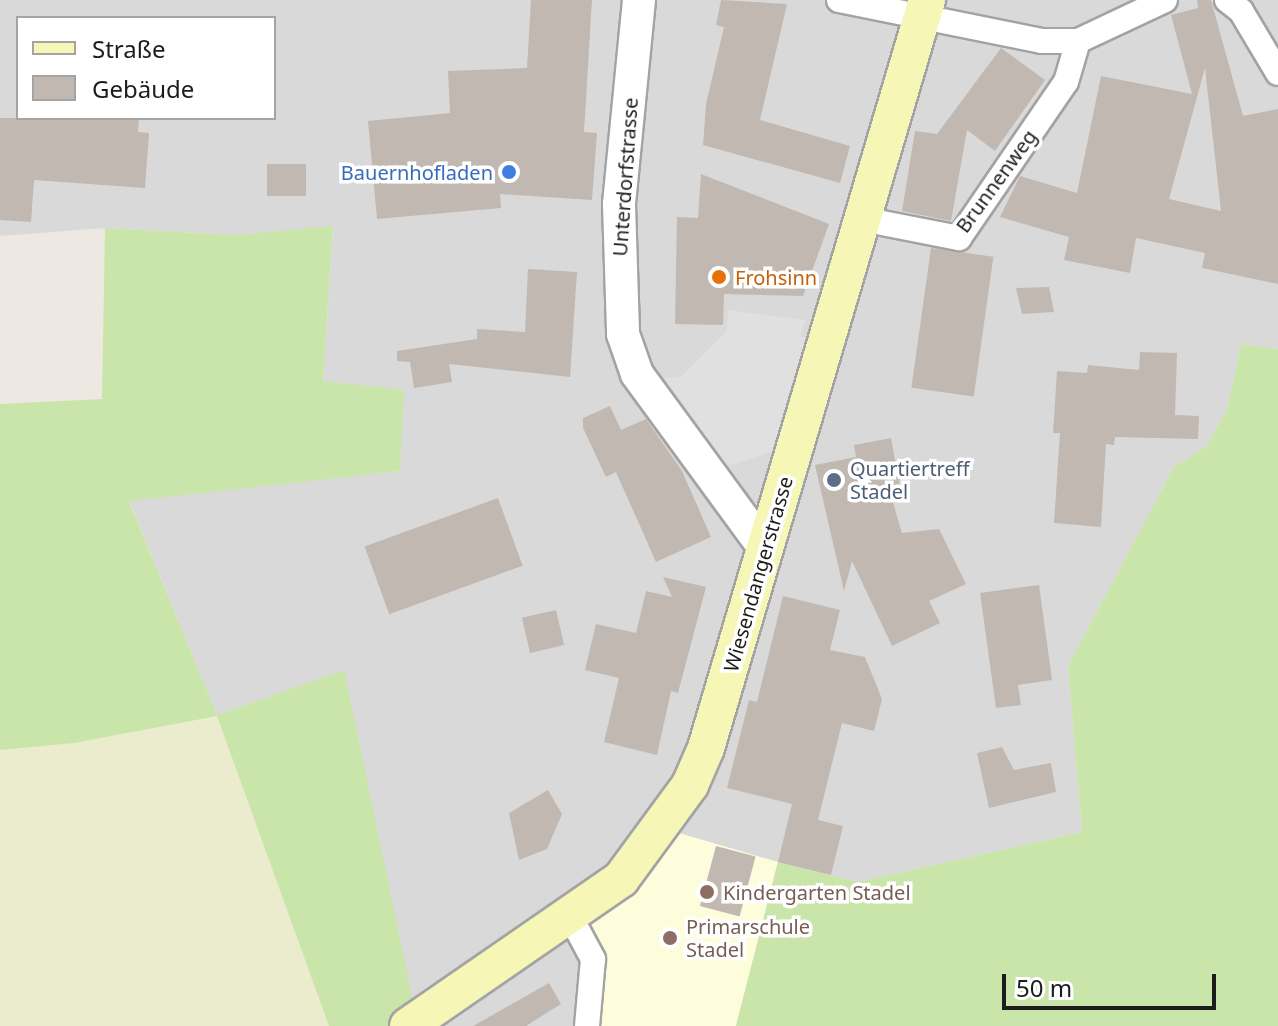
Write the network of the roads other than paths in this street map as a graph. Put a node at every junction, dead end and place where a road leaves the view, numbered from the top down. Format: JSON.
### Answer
{"nodes":[{"id":1,"x":639,"y":0,"type":"edge"},
{"id":2,"x":839,"y":0,"type":"edge"},
{"id":3,"x":1165,"y":0,"type":"edge"},
{"id":4,"x":1227,"y":0,"type":"edge"},
{"id":5,"x":925,"y":9,"type":"edge"},
{"id":6,"x":1078,"y":41,"type":"junction"},
{"id":7,"x":1278,"y":73,"type":"edge"},
{"id":8,"x":862,"y":219,"type":"junction"},
{"id":9,"x":765,"y":549,"type":"junction"},
{"id":10,"x":571,"y":918,"type":"junction"},
{"id":11,"x":408,"y":1026,"type":"edge"},
{"id":12,"x":587,"y":1026,"type":"edge"}],
"edges":[{"from":1,"to":9,"type":"street","name":"Unterdorfstrasse"},
{"from":2,"to":5,"type":"street"},
{"from":3,"to":6,"type":"street"},
{"from":4,"to":7,"type":"street"},
{"from":5,"to":6,"type":"street"},
{"from":5,"to":8,"type":"main road","name":"Wiesendangerstrasse"},
{"from":6,"to":8,"type":"street","name":"Brunnenweg"},
{"from":8,"to":9,"type":"main road","name":"Wiesendangerstrasse"},
{"from":9,"to":10,"type":"main road","name":"Wiesendangerstrasse"},
{"from":10,"to":11,"type":"main road","name":"Wiesendangerstrasse"},
{"from":10,"to":12,"type":"street"}]}
